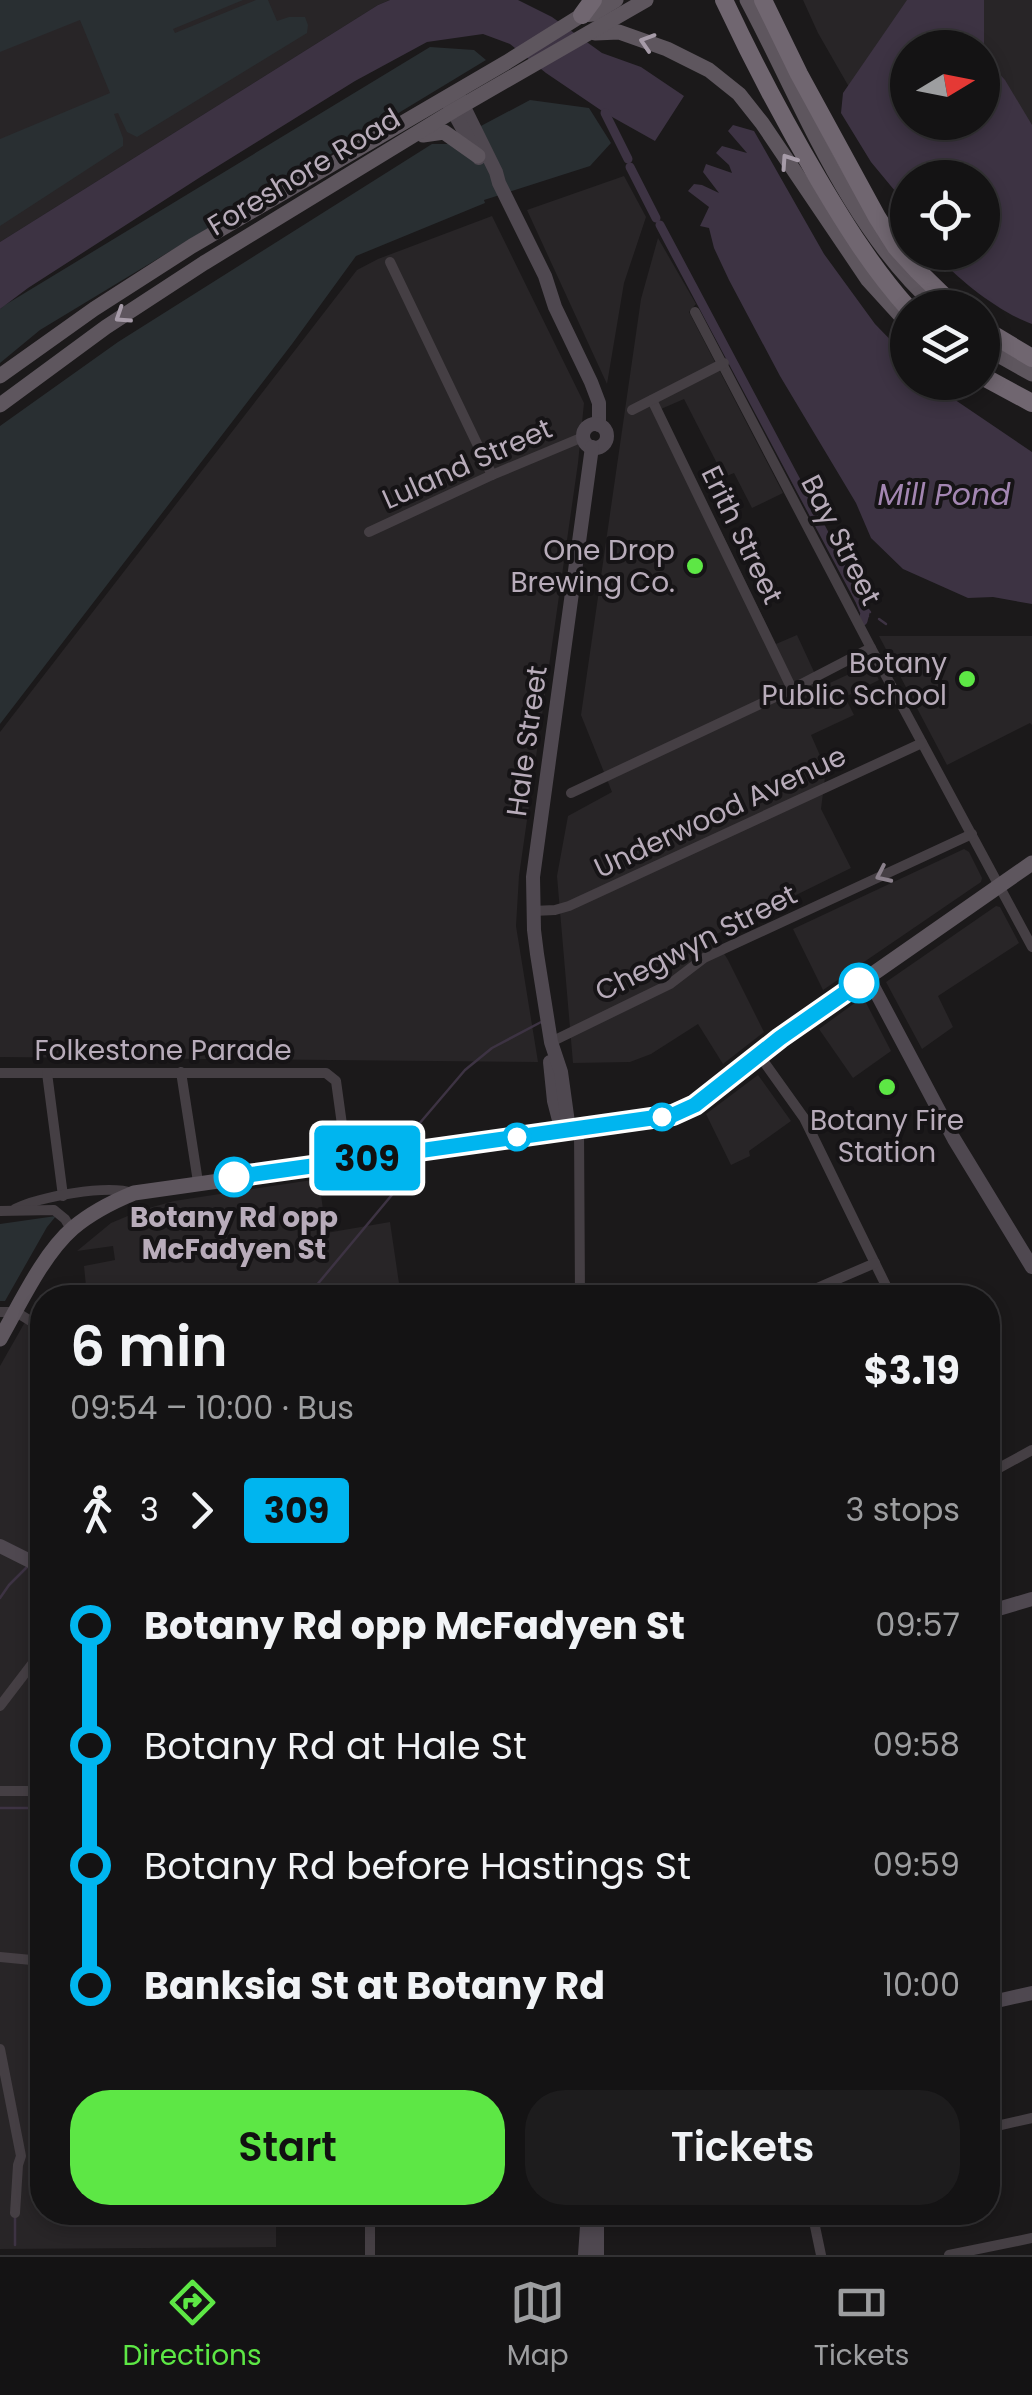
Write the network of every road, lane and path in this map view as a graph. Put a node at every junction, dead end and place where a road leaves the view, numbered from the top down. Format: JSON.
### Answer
{"nodes":[{"id":1,"x":616,"y":0,"type":"edge"},
{"id":2,"x":646,"y":0,"type":"edge"},
{"id":3,"x":724,"y":0,"type":"edge"},
{"id":4,"x":747,"y":0,"type":"edge"},
{"id":5,"x":762,"y":0,"type":"edge"},
{"id":6,"x":581,"y":13,"type":"edge"},
{"id":7,"x":582,"y":37,"type":"junction"},
{"id":8,"x":525,"y":60,"type":"junction"},
{"id":9,"x":454,"y":101,"type":"junction"},
{"id":10,"x":406,"y":142,"type":"junction"},
{"id":11,"x":478,"y":156,"type":"junction"},
{"id":12,"x":502,"y":188,"type":"junction"},
{"id":13,"x":390,"y":262,"type":"dead end"},
{"id":14,"x":893,"y":290,"type":"edge"},
{"id":15,"x":921,"y":290,"type":"edge"},
{"id":16,"x":938,"y":290,"type":"edge"},
{"id":17,"x":890,"y":304,"type":"edge"},
{"id":18,"x":695,"y":312,"type":"dead end"},
{"id":19,"x":1000,"y":339,"type":"edge"},
{"id":20,"x":1000,"y":356,"type":"edge"},
{"id":21,"x":1032,"y":358,"type":"edge"},
{"id":22,"x":724,"y":363,"type":"junction"},
{"id":23,"x":1000,"y":373,"type":"edge"},
{"id":24,"x":1032,"y":374,"type":"edge"},
{"id":25,"x":0,"y":376,"type":"edge"},
{"id":26,"x":1000,"y":387,"type":"edge"},
{"id":27,"x":1032,"y":390,"type":"edge"},
{"id":28,"x":1000,"y":392,"type":"edge"},
{"id":29,"x":652,"y":400,"type":"junction"},
{"id":30,"x":0,"y":405,"type":"edge"},
{"id":31,"x":1032,"y":407,"type":"edge"},
{"id":32,"x":632,"y":410,"type":"dead end"},
{"id":33,"x":588,"y":442,"type":"junction"},
{"id":34,"x":492,"y":475,"type":"junction"},
{"id":35,"x":369,"y":532,"type":"dead end"},
{"id":36,"x":871,"y":648,"type":"junction"},
{"id":37,"x":792,"y":688,"type":"junction"},
{"id":38,"x":922,"y":744,"type":"junction"},
{"id":39,"x":571,"y":794,"type":"dead end"},
{"id":40,"x":972,"y":834,"type":"junction"},
{"id":41,"x":1032,"y":864,"type":"edge"},
{"id":42,"x":999,"y":886,"type":"junction"},
{"id":43,"x":538,"y":911,"type":"junction"},
{"id":44,"x":1032,"y":947,"type":"edge"},
{"id":45,"x":868,"y":977,"type":"junction"},
{"id":46,"x":551,"y":1042,"type":"junction"},
{"id":47,"x":759,"y":1056,"type":"junction"},
{"id":48,"x":181,"y":1072,"type":"junction"},
{"id":49,"x":0,"y":1073,"type":"edge"},
{"id":50,"x":47,"y":1074,"type":"junction"},
{"id":51,"x":570,"y":1130,"type":"junction"},
{"id":52,"x":347,"y":1161,"type":"junction"},
{"id":53,"x":198,"y":1182,"type":"junction"},
{"id":54,"x":134,"y":1193,"type":"junction"},
{"id":55,"x":63,"y":1196,"type":"junction"},
{"id":56,"x":15,"y":1209,"type":"junction"},
{"id":57,"x":0,"y":1211,"type":"edge"},
{"id":58,"x":71,"y":1229,"type":"junction"},
{"id":59,"x":874,"y":1262,"type":"junction"},
{"id":60,"x":1032,"y":1267,"type":"edge"},
{"id":61,"x":579,"y":1285,"type":"edge"},
{"id":62,"x":823,"y":1285,"type":"edge"},
{"id":63,"x":886,"y":1285,"type":"edge"},
{"id":64,"x":8,"y":1312,"type":"edge"},
{"id":65,"x":0,"y":1339,"type":"edge"},
{"id":66,"x":1032,"y":1450,"type":"edge"},
{"id":67,"x":1000,"y":1467,"type":"edge"},
{"id":68,"x":0,"y":1546,"type":"edge"},
{"id":69,"x":30,"y":1561,"type":"edge"},
{"id":70,"x":1032,"y":1598,"type":"edge"},
{"id":71,"x":1000,"y":1608,"type":"edge"},
{"id":72,"x":30,"y":1667,"type":"edge"},
{"id":73,"x":0,"y":1706,"type":"edge"},
{"id":74,"x":0,"y":1791,"type":"edge"},
{"id":75,"x":30,"y":1791,"type":"edge"},
{"id":76,"x":0,"y":1958,"type":"edge"},
{"id":77,"x":30,"y":1961,"type":"edge"},
{"id":78,"x":1032,"y":1993,"type":"edge"},
{"id":79,"x":1000,"y":2001,"type":"edge"},
{"id":80,"x":0,"y":2049,"type":"edge"},
{"id":81,"x":5,"y":2096,"type":"edge"},
{"id":82,"x":1032,"y":2118,"type":"edge"},
{"id":83,"x":1000,"y":2125,"type":"edge"},
{"id":84,"x":16,"y":2213,"type":"dead end"},
{"id":85,"x":370,"y":2225,"type":"edge"},
{"id":86,"x":587,"y":2225,"type":"edge"},
{"id":87,"x":598,"y":2225,"type":"edge"},
{"id":88,"x":815,"y":2225,"type":"edge"},
{"id":89,"x":1032,"y":2238,"type":"edge"},
{"id":90,"x":370,"y":2255,"type":"edge"},
{"id":91,"x":585,"y":2255,"type":"edge"},
{"id":92,"x":597,"y":2255,"type":"edge"},
{"id":93,"x":821,"y":2255,"type":"edge"},
{"id":94,"x":949,"y":2255,"type":"edge"}],
"edges":[{"from":1,"to":6,"type":"main road","name":"Foreshore Road"},
{"from":2,"to":7,"type":"main road","name":"Foreshore Road"},
{"from":3,"to":14,"type":"highway"},
{"from":4,"to":15,"type":"main road"},
{"from":5,"to":16,"type":"highway"},
{"from":6,"to":8,"type":"main road","name":"Foreshore Road"},
{"from":7,"to":8,"type":"main road","name":"Foreshore Road"},
{"from":17,"to":7,"type":"main road","one_way":true},
{"from":8,"to":9,"type":"main road","name":"Foreshore Road"},
{"from":9,"to":10,"type":"main road","name":"Foreshore Road"},
{"from":9,"to":11,"type":"street"},
{"from":9,"to":12,"type":"street"},
{"from":9,"to":25,"type":"main road","name":"Foreshore Road"},
{"from":10,"to":11,"type":"main road"},
{"from":10,"to":30,"type":"main road","name":"Foreshore Road","one_way":true},
{"from":11,"to":12,"type":"street"},
{"from":12,"to":33,"type":"street"},
{"from":13,"to":34,"type":"street"},
{"from":18,"to":22,"type":"street","name":"Bay Street"},
{"from":19,"to":21,"type":"highway"},
{"from":20,"to":24,"type":"main road"},
{"from":22,"to":29,"type":"street"},
{"from":22,"to":36,"type":"street","name":"Bay Street"},
{"from":23,"to":27,"type":"highway"},
{"from":26,"to":31,"type":"highway"},
{"from":28,"to":31,"type":"main road"},
{"from":29,"to":32,"type":"street"},
{"from":29,"to":37,"type":"street","name":"Erith Street"},
{"from":33,"to":34,"type":"street","name":"Luland Street"},
{"from":33,"to":43,"type":"street","name":"Hale Street"},
{"from":34,"to":35,"type":"street","name":"Luland Street"},
{"from":36,"to":37,"type":"street"},
{"from":36,"to":38,"type":"street","name":"Bay Street"},
{"from":37,"to":39,"type":"street"},
{"from":38,"to":40,"type":"street","name":"Bay Street"},
{"from":38,"to":43,"type":"street","name":"Underwood Avenue"},
{"from":40,"to":42,"type":"street","name":"Bay Street"},
{"from":40,"to":46,"type":"street","name":"Chegwyn Street","one_way":true},
{"from":41,"to":42,"type":"main road"},
{"from":42,"to":44,"type":"street","name":"Bay Street"},
{"from":42,"to":45,"type":"main road"},
{"from":43,"to":46,"type":"street","name":"Hale Street"},
{"from":45,"to":47,"type":"main road"},
{"from":45,"to":60,"type":"street"},
{"from":46,"to":51,"type":"street","name":"Hale Street"},
{"from":47,"to":51,"type":"main road"},
{"from":47,"to":59,"type":"street"},
{"from":48,"to":50,"type":"street","name":"Folkestone Parade"},
{"from":48,"to":52,"type":"street","name":"Folkestone Parade"},
{"from":48,"to":53,"type":"street"},
{"from":49,"to":50,"type":"street","name":"Folkestone Parade"},
{"from":50,"to":55,"type":"street"},
{"from":51,"to":52,"type":"main road"},
{"from":51,"to":61,"type":"street"},
{"from":52,"to":53,"type":"main road"},
{"from":53,"to":54,"type":"main road"},
{"from":54,"to":55,"type":"street"},
{"from":54,"to":58,"type":"main road"},
{"from":55,"to":56,"type":"street"},
{"from":56,"to":57,"type":"street"},
{"from":56,"to":58,"type":"street"},
{"from":58,"to":64,"type":"main road"},
{"from":59,"to":62,"type":"street"},
{"from":59,"to":63,"type":"street"},
{"from":64,"to":65,"type":"main road"},
{"from":66,"to":67,"type":"street"},
{"from":68,"to":69,"type":"street"},
{"from":70,"to":71,"type":"street"},
{"from":72,"to":73,"type":"street"},
{"from":74,"to":75,"type":"street"},
{"from":76,"to":77,"type":"street"},
{"from":78,"to":79,"type":"street"},
{"from":80,"to":81,"type":"street"},
{"from":81,"to":84,"type":"street"},
{"from":82,"to":83,"type":"street"},
{"from":85,"to":90,"type":"street"},
{"from":86,"to":91,"type":"street"},
{"from":87,"to":92,"type":"street"},
{"from":88,"to":93,"type":"street"},
{"from":89,"to":94,"type":"street"}]}
